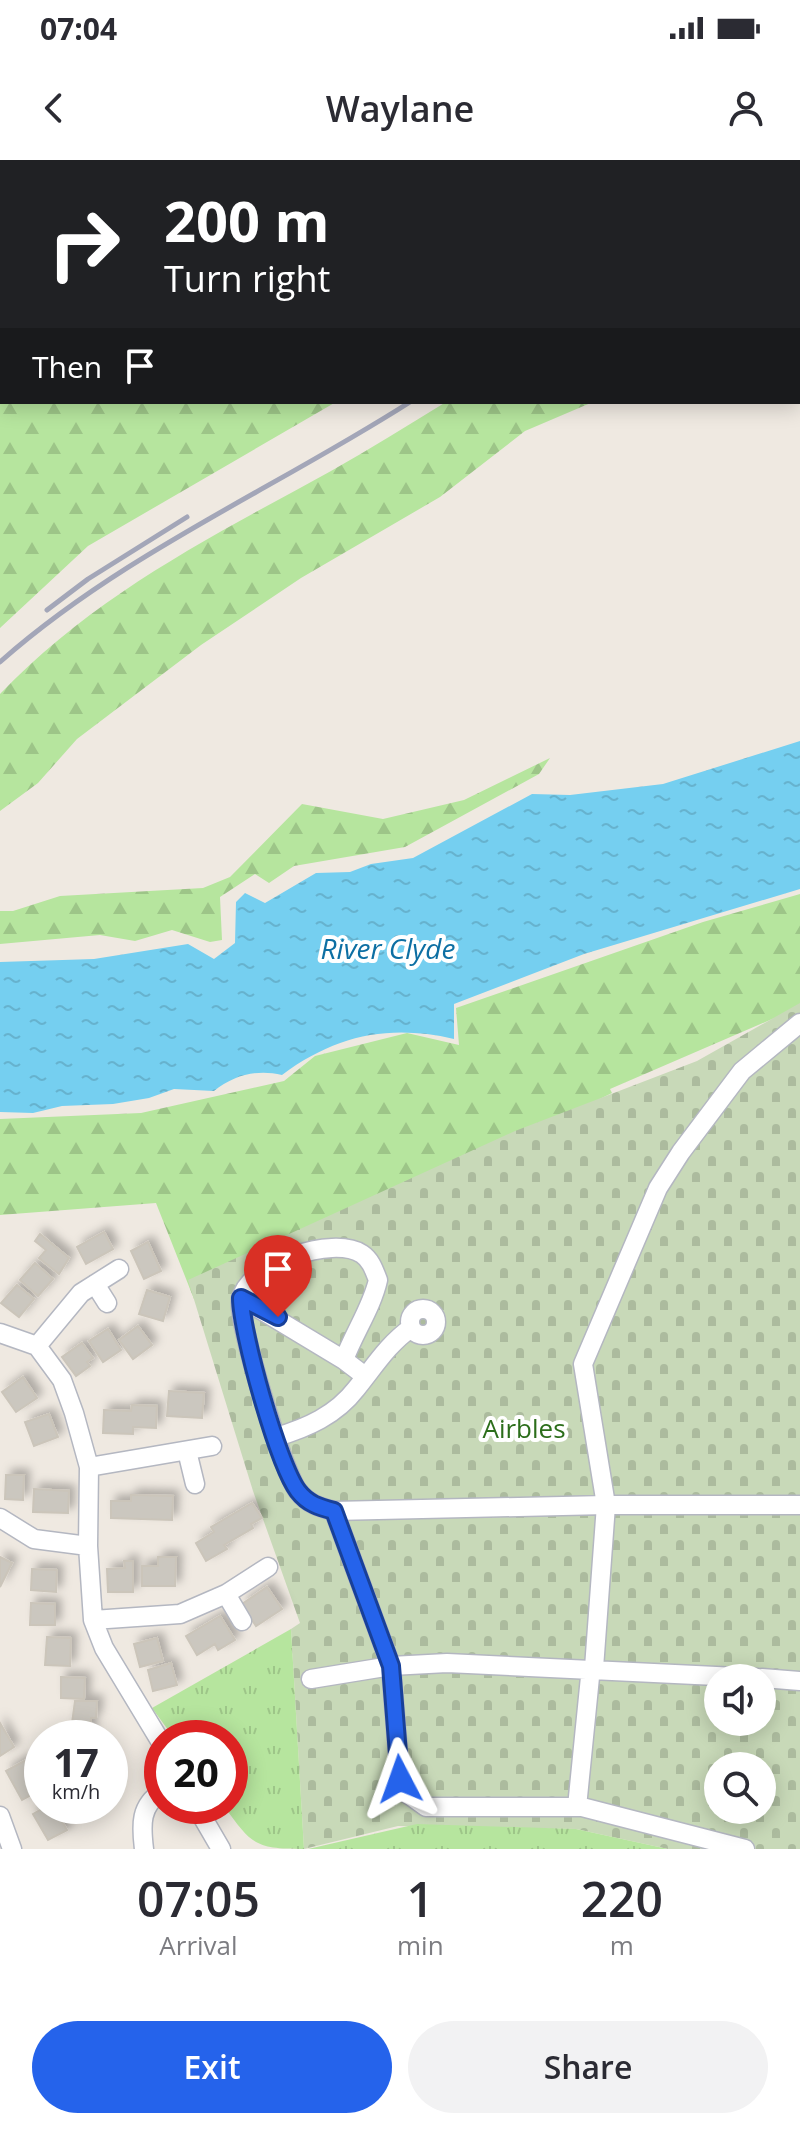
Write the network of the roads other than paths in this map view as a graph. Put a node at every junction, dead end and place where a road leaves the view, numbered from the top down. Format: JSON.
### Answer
{"nodes":[{"id":1,"x":800,"y":1023,"type":"edge"},
{"id":2,"x":119,"y":1269,"type":"dead end"},
{"id":3,"x":95,"y":1284,"type":"junction"},
{"id":4,"x":241,"y":1298,"type":"junction"},
{"id":5,"x":107,"y":1303,"type":"dead end"},
{"id":6,"x":411,"y":1328,"type":"dead end"},
{"id":7,"x":0,"y":1333,"type":"edge"},
{"id":8,"x":37,"y":1346,"type":"junction"},
{"id":9,"x":344,"y":1360,"type":"junction"},
{"id":10,"x":365,"y":1376,"type":"junction"},
{"id":11,"x":276,"y":1437,"type":"junction"},
{"id":12,"x":212,"y":1446,"type":"dead end"},
{"id":13,"x":187,"y":1451,"type":"junction"},
{"id":14,"x":89,"y":1467,"type":"junction"},
{"id":15,"x":195,"y":1484,"type":"dead end"},
{"id":16,"x":606,"y":1505,"type":"junction"},
{"id":17,"x":800,"y":1505,"type":"edge"},
{"id":18,"x":334,"y":1511,"type":"junction"},
{"id":19,"x":0,"y":1518,"type":"edge"},
{"id":20,"x":88,"y":1546,"type":"junction"},
{"id":21,"x":268,"y":1567,"type":"dead end"},
{"id":22,"x":226,"y":1594,"type":"junction"},
{"id":23,"x":93,"y":1620,"type":"junction"},
{"id":24,"x":242,"y":1621,"type":"dead end"},
{"id":25,"x":391,"y":1666,"type":"junction"},
{"id":26,"x":594,"y":1668,"type":"junction"},
{"id":27,"x":704,"y":1675,"type":"edge"},
{"id":28,"x":311,"y":1679,"type":"dead end"},
{"id":29,"x":776,"y":1679,"type":"edge"},
{"id":30,"x":800,"y":1681,"type":"edge"},
{"id":31,"x":148,"y":1720,"type":"edge"},
{"id":32,"x":577,"y":1807,"type":"junction"},
{"id":33,"x":144,"y":1814,"type":"edge"},
{"id":34,"x":0,"y":1816,"type":"edge"},
{"id":35,"x":206,"y":1824,"type":"edge"},
{"id":36,"x":218,"y":1847,"type":"edge"},
{"id":37,"x":12,"y":1849,"type":"edge"},
{"id":38,"x":144,"y":1849,"type":"edge"},
{"id":39,"x":745,"y":1849,"type":"edge"}],
"edges":[{"from":1,"to":16,"type":"street"},
{"from":2,"to":3,"type":"street"},
{"from":3,"to":5,"type":"street"},
{"from":3,"to":8,"type":"street"},
{"from":4,"to":9,"type":"street"},
{"from":4,"to":9,"type":"street"},
{"from":4,"to":11,"type":"street"},
{"from":6,"to":10,"type":"street"},
{"from":7,"to":8,"type":"street"},
{"from":8,"to":14,"type":"street"},
{"from":9,"to":10,"type":"street"},
{"from":10,"to":11,"type":"street"},
{"from":11,"to":18,"type":"street"},
{"from":12,"to":13,"type":"street"},
{"from":13,"to":14,"type":"street"},
{"from":13,"to":15,"type":"street"},
{"from":14,"to":20,"type":"street"},
{"from":16,"to":17,"type":"street"},
{"from":16,"to":18,"type":"street"},
{"from":16,"to":26,"type":"street"},
{"from":18,"to":25,"type":"street"},
{"from":19,"to":20,"type":"street"},
{"from":20,"to":23,"type":"street"},
{"from":21,"to":22,"type":"street"},
{"from":22,"to":23,"type":"street"},
{"from":22,"to":24,"type":"street"},
{"from":23,"to":31,"type":"street"},
{"from":25,"to":26,"type":"street"},
{"from":25,"to":28,"type":"street"},
{"from":25,"to":32,"type":"street"},
{"from":26,"to":27,"type":"street"},
{"from":26,"to":32,"type":"street"},
{"from":29,"to":30,"type":"street"},
{"from":32,"to":39,"type":"street"},
{"from":33,"to":38,"type":"street"},
{"from":34,"to":37,"type":"street"},
{"from":35,"to":36,"type":"street"}]}
